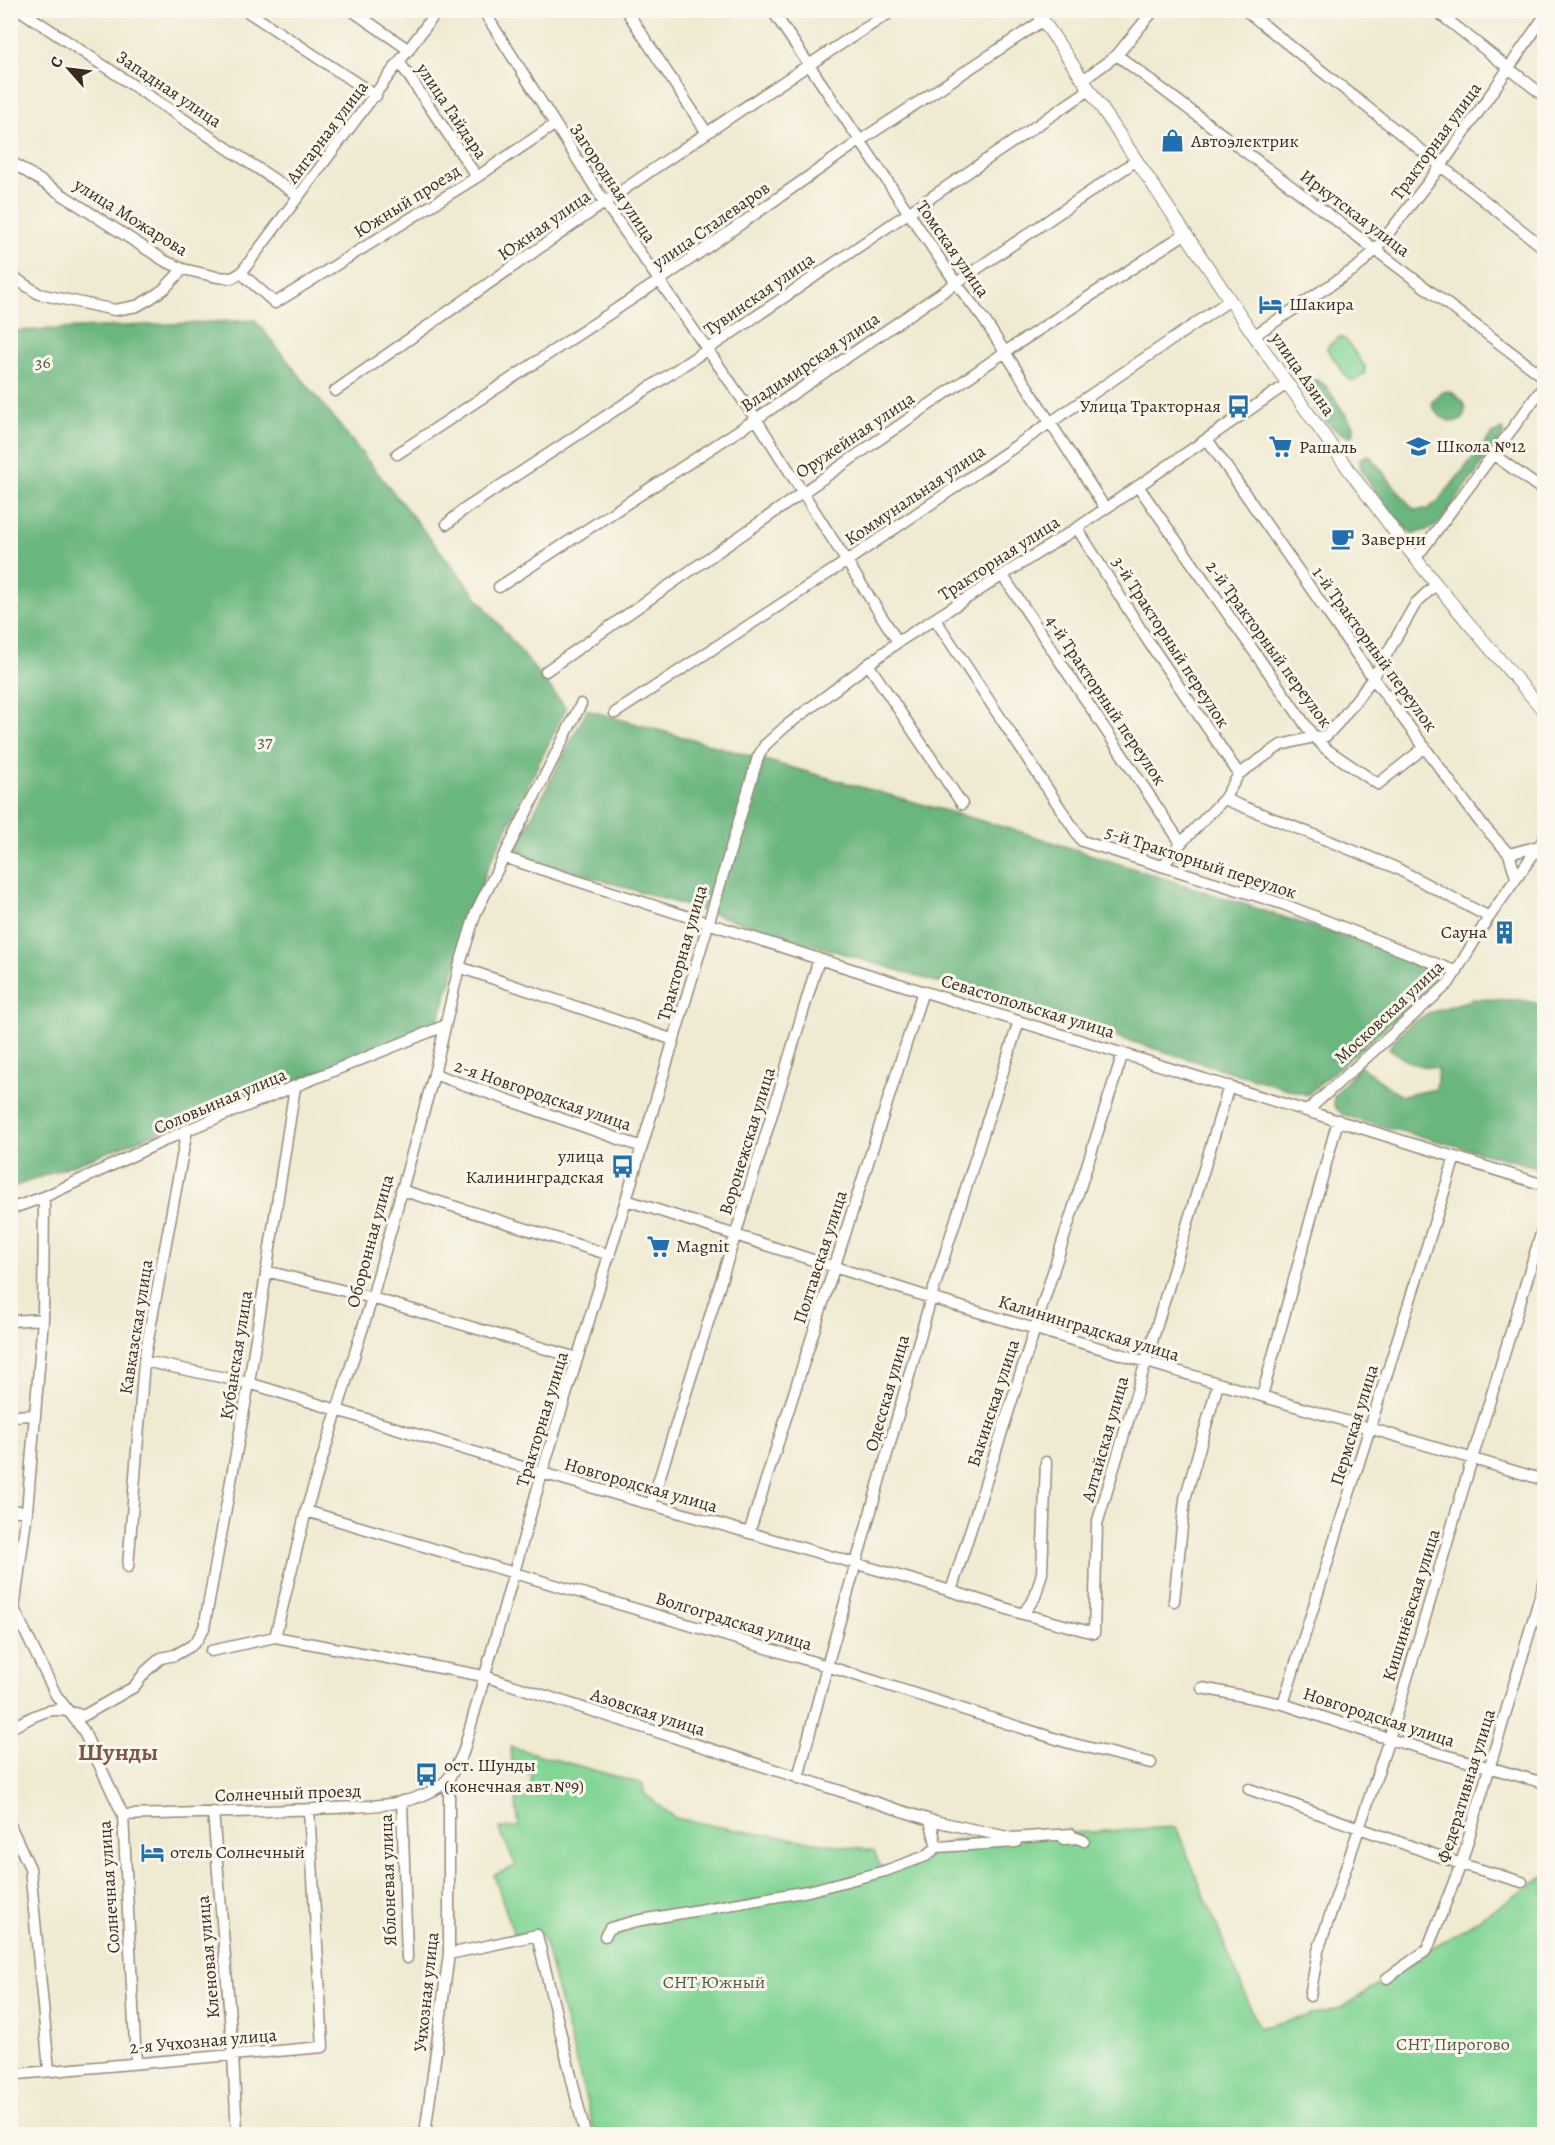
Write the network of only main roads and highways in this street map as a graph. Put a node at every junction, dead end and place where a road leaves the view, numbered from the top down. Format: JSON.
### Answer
{"nodes":[{"id":1,"x":1039,"y":16,"type":"edge"},
{"id":2,"x":1545,"y":711,"type":"edge"}],
"edges":[{"from":1,"to":2,"type":"main road","name":"улица Азина"}]}
